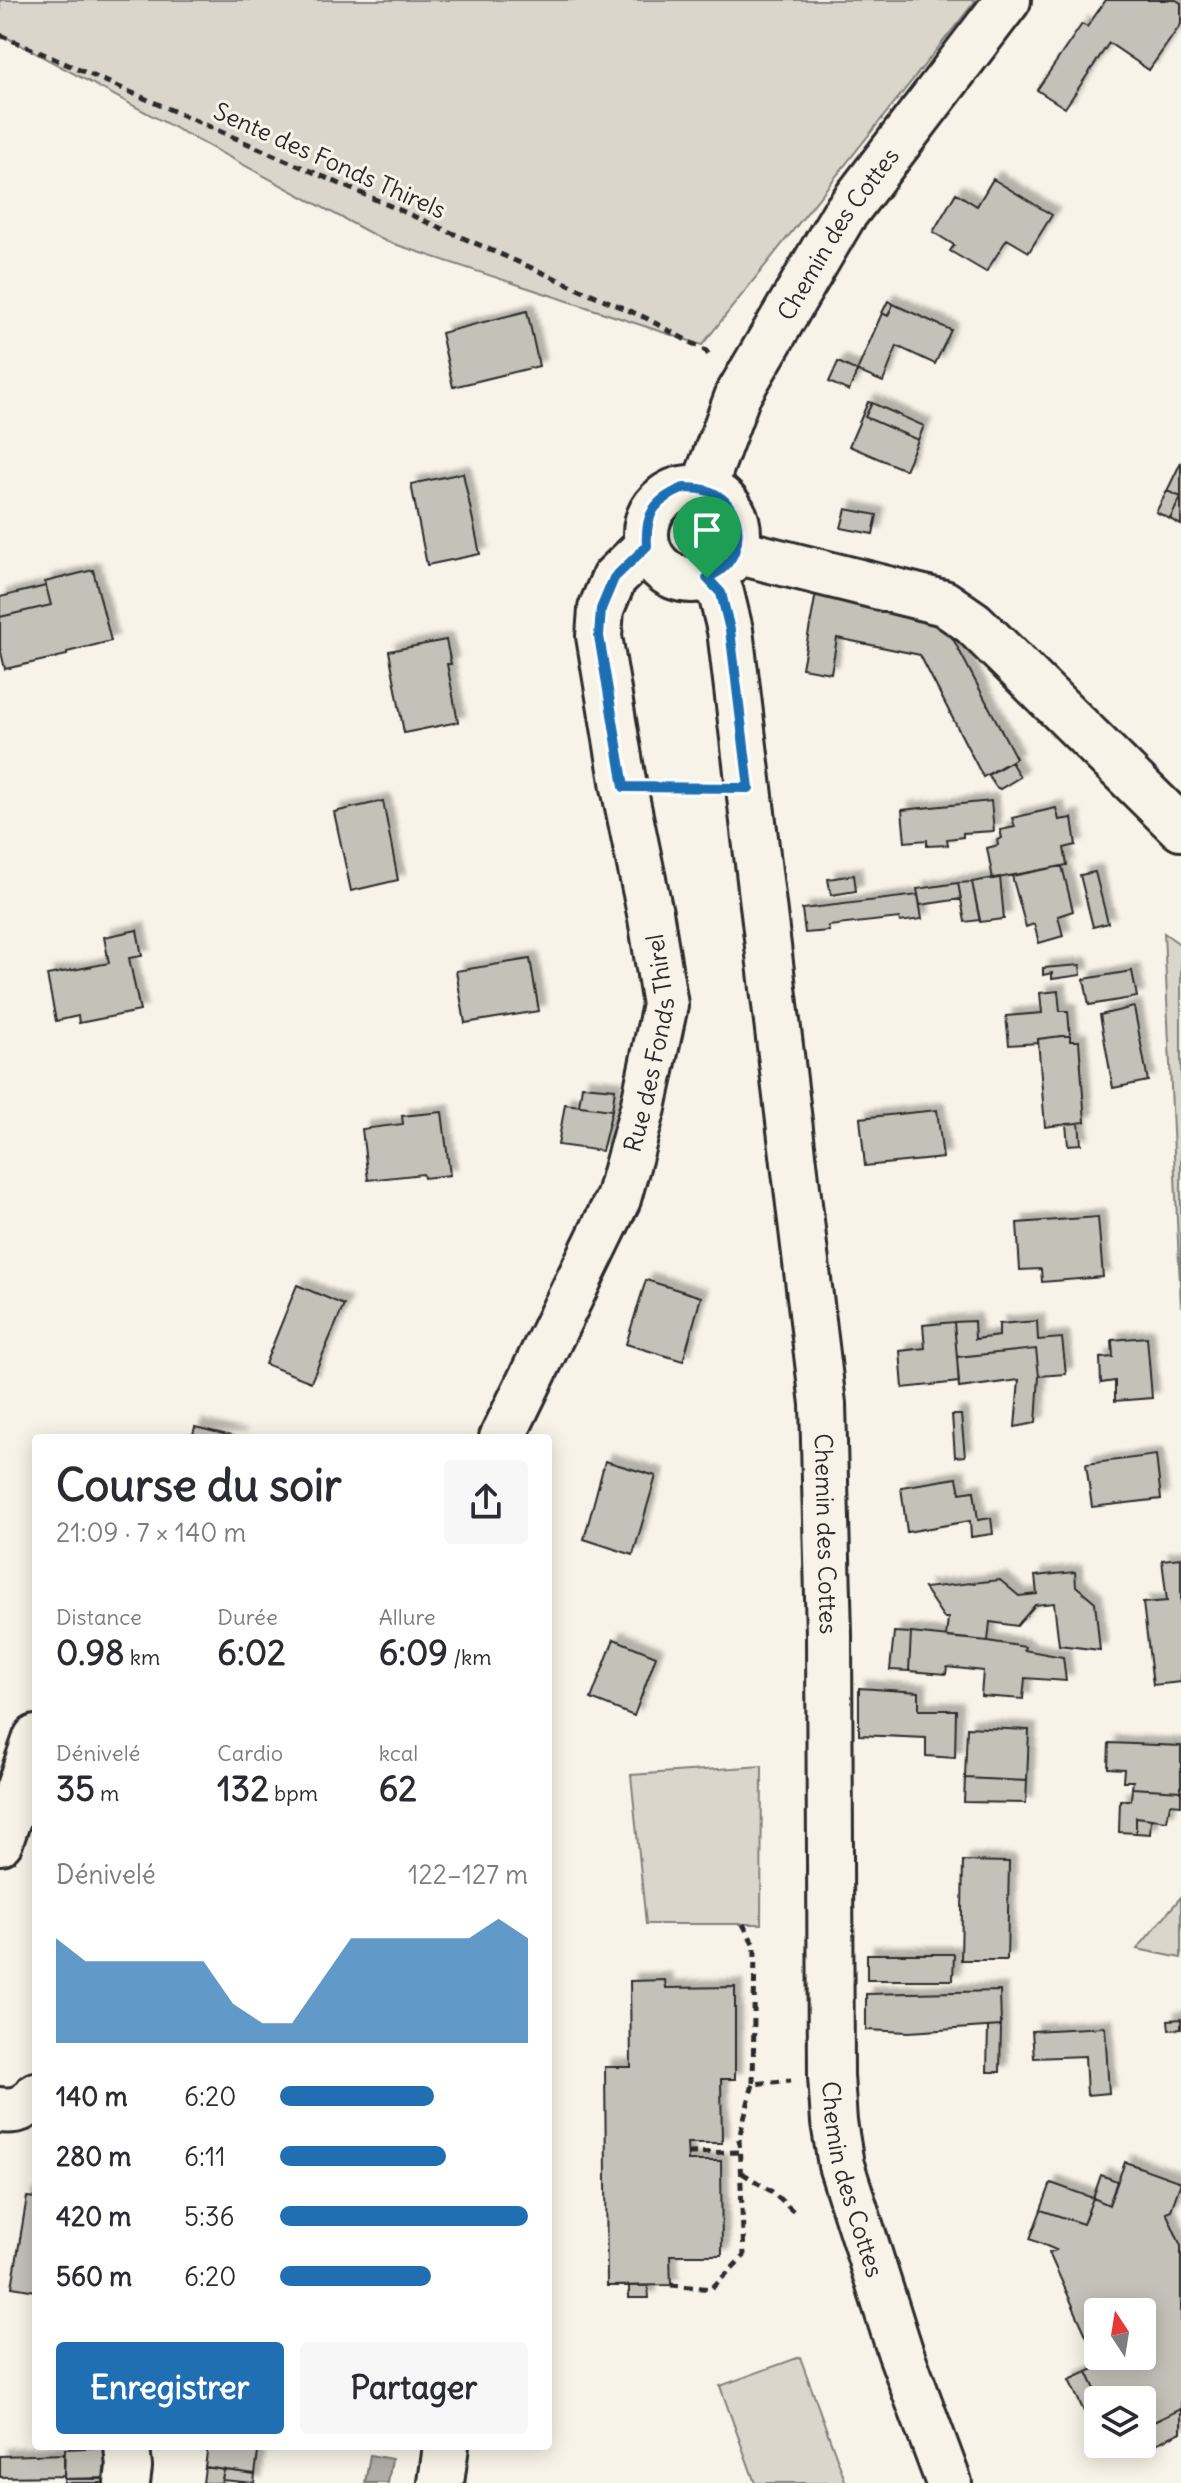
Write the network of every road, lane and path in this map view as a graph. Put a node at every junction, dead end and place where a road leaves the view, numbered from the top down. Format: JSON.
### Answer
{"nodes":[{"id":1,"x":1008,"y":0,"type":"edge"},
{"id":2,"x":0,"y":35,"type":"edge"},
{"id":3,"x":706,"y":351,"type":"dead end"},
{"id":4,"x":703,"y":489,"type":"junction"},
{"id":5,"x":647,"y":546,"type":"junction"},
{"id":6,"x":721,"y":564,"type":"junction"},
{"id":7,"x":624,"y":787,"type":"junction"},
{"id":8,"x":749,"y":788,"type":"junction"},
{"id":9,"x":1181,"y":828,"type":"edge"},
{"id":10,"x":504,"y":1434,"type":"edge"},
{"id":11,"x":32,"y":1750,"type":"edge"},
{"id":12,"x":0,"y":1842,"type":"edge"},
{"id":13,"x":743,"y":1924,"type":"dead end"},
{"id":14,"x":831,"y":2076,"type":"junction"},
{"id":15,"x":753,"y":2084,"type":"junction"},
{"id":16,"x":32,"y":2102,"type":"edge"},
{"id":17,"x":0,"y":2110,"type":"edge"},
{"id":18,"x":740,"y":2152,"type":"junction"},
{"id":19,"x":688,"y":2153,"type":"dead end"},
{"id":20,"x":741,"y":2172,"type":"junction"},
{"id":21,"x":795,"y":2213,"type":"dead end"},
{"id":22,"x":671,"y":2285,"type":"dead end"},
{"id":23,"x":127,"y":2450,"type":"edge"},
{"id":24,"x":445,"y":2450,"type":"edge"},
{"id":25,"x":127,"y":2483,"type":"edge"},
{"id":26,"x":441,"y":2483,"type":"edge"},
{"id":27,"x":949,"y":2483,"type":"edge"}],
"edges":[{"from":1,"to":4,"type":"street","name":"Chemin des Cottes"},
{"from":2,"to":3,"type":"path","name":"Sente des Fonds Thirels"},
{"from":4,"to":5,"type":"street"},
{"from":4,"to":6,"type":"street"},
{"from":5,"to":6,"type":"street"},
{"from":5,"to":7,"type":"street","name":"Rue des Fonds Thirel"},
{"from":6,"to":8,"type":"street","name":"Chemin des Cottes"},
{"from":6,"to":9,"type":"street"},
{"from":7,"to":8,"type":"path"},
{"from":7,"to":10,"type":"street","name":"Rue des Fonds Thirel"},
{"from":8,"to":14,"type":"street","name":"Chemin des Cottes"},
{"from":11,"to":12,"type":"street"},
{"from":13,"to":15,"type":"path"},
{"from":14,"to":15,"type":"path"},
{"from":14,"to":27,"type":"street","name":"Chemin des Cottes"},
{"from":15,"to":18,"type":"path"},
{"from":16,"to":17,"type":"street"},
{"from":18,"to":19,"type":"path"},
{"from":18,"to":20,"type":"path"},
{"from":20,"to":21,"type":"path"},
{"from":20,"to":22,"type":"path"},
{"from":23,"to":25,"type":"street"},
{"from":24,"to":26,"type":"street"}]}
